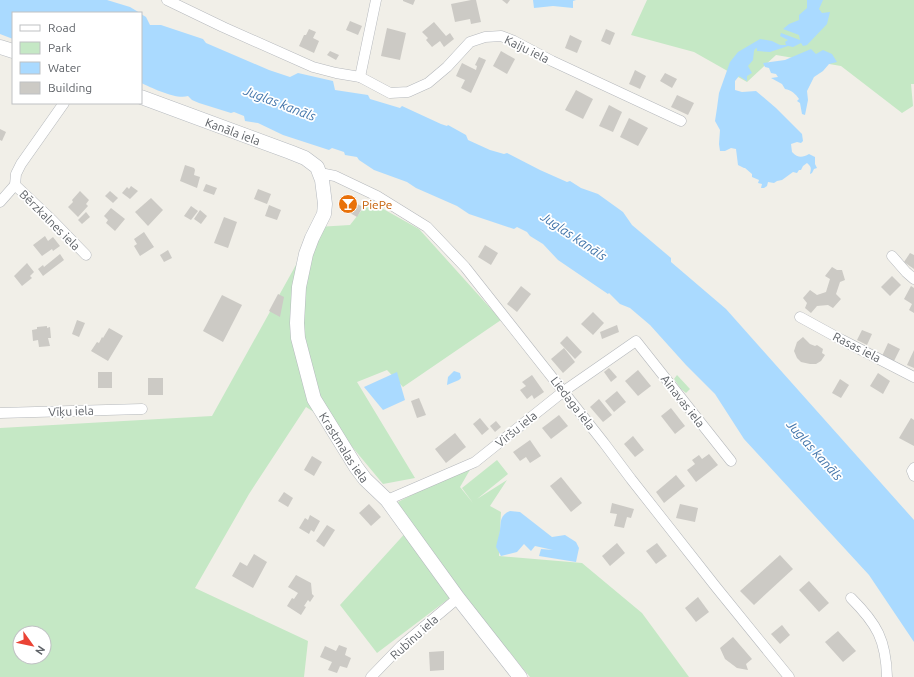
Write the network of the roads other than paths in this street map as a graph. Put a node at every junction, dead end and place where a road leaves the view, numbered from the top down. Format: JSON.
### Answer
{"nodes":[{"id":1,"x":167,"y":0,"type":"edge"},
{"id":2,"x":376,"y":0,"type":"edge"},
{"id":3,"x":0,"y":47,"type":"edge"},
{"id":4,"x":12,"y":51,"type":"edge"},
{"id":5,"x":360,"y":76,"type":"junction"},
{"id":6,"x":142,"y":97,"type":"edge"},
{"id":7,"x":63,"y":104,"type":"edge"},
{"id":8,"x":681,"y":121,"type":"dead end"},
{"id":9,"x":320,"y":173,"type":"junction"},
{"id":10,"x":15,"y":185,"type":"junction"},
{"id":11,"x":0,"y":202,"type":"edge"},
{"id":12,"x":86,"y":256,"type":"dead end"},
{"id":13,"x":892,"y":256,"type":"dead end"},
{"id":14,"x":914,"y":279,"type":"edge"},
{"id":15,"x":800,"y":317,"type":"dead end"},
{"id":16,"x":636,"y":341,"type":"joint"},
{"id":17,"x":914,"y":377,"type":"edge"},
{"id":18,"x":564,"y":391,"type":"junction"},
{"id":19,"x":142,"y":409,"type":"dead end"},
{"id":20,"x":0,"y":412,"type":"edge"},
{"id":21,"x":730,"y":461,"type":"dead end"},
{"id":22,"x":387,"y":500,"type":"junction"},
{"id":23,"x":458,"y":598,"type":"junction"},
{"id":24,"x":851,"y":598,"type":"dead end"},
{"id":25,"x":371,"y":677,"type":"edge"},
{"id":26,"x":520,"y":677,"type":"edge"},
{"id":27,"x":789,"y":677,"type":"edge"},
{"id":28,"x":887,"y":677,"type":"edge"}],
"edges":[{"from":1,"to":5,"type":"street"},
{"from":2,"to":5,"type":"street"},
{"from":3,"to":4,"type":"street"},
{"from":5,"to":8,"type":"street","name":"Kaiju iela"},
{"from":6,"to":9,"type":"street","name":"Kanāla iela"},
{"from":7,"to":10,"type":"street","name":"Bērzkalnes iela"},
{"from":9,"to":18,"type":"street","name":"Liedaga iela"},
{"from":9,"to":22,"type":"street","name":"Krastmalas iela"},
{"from":10,"to":11,"type":"street"},
{"from":10,"to":12,"type":"street","name":"Bērzkalnes iela"},
{"from":13,"to":14,"type":"street"},
{"from":15,"to":17,"type":"street","name":"Rasas iela"},
{"from":16,"to":18,"type":"street","name":"Viršu iela"},
{"from":16,"to":21,"type":"street","name":"Ainavas iela"},
{"from":18,"to":22,"type":"street","name":"Viršu iela"},
{"from":18,"to":27,"type":"street","name":"Liedaga iela"},
{"from":19,"to":20,"type":"street","name":"Vīķu iela"},
{"from":22,"to":23,"type":"street","name":"Krastmalas iela"},
{"from":23,"to":25,"type":"street","name":"Rubīnu iela"},
{"from":23,"to":26,"type":"street","name":"Krastmalas iela"},
{"from":24,"to":28,"type":"street"}]}
